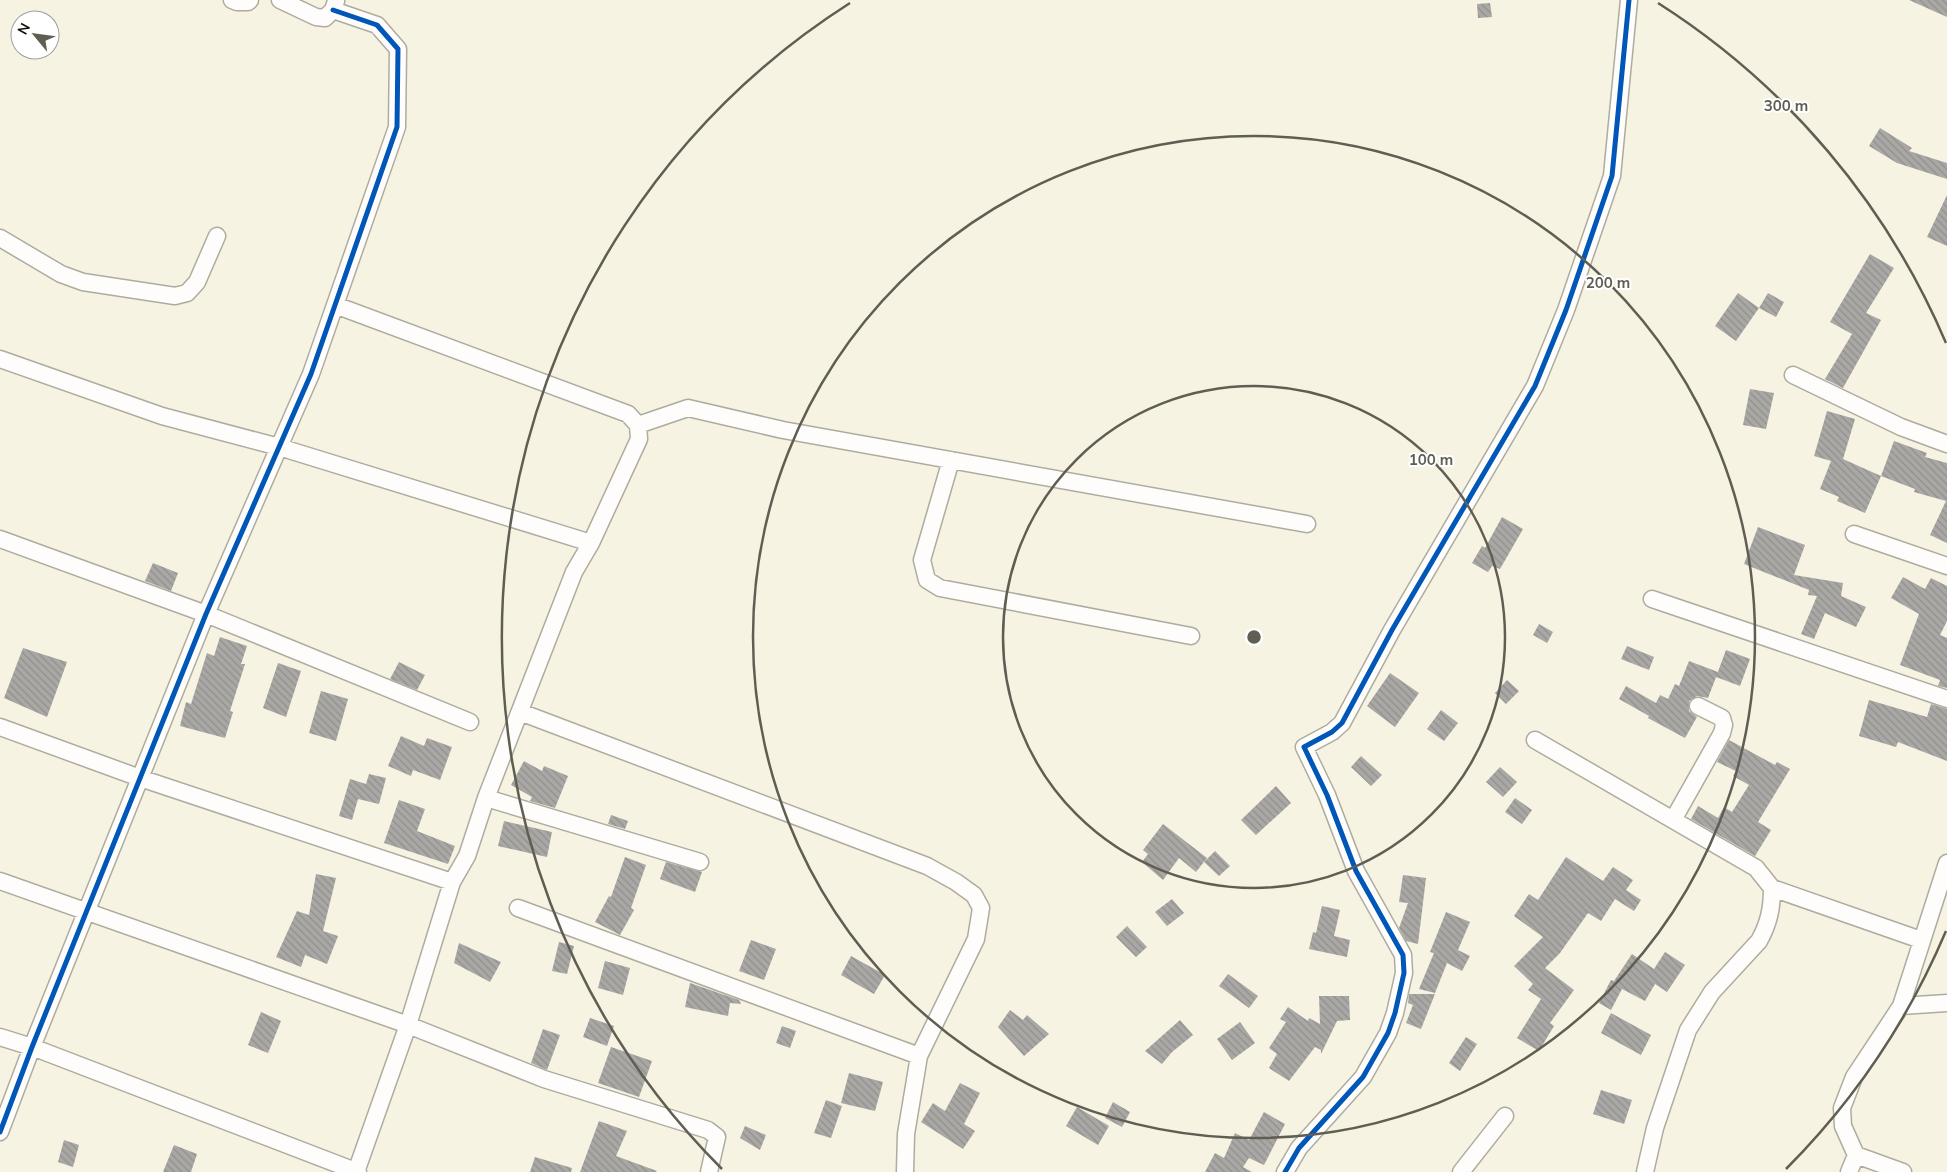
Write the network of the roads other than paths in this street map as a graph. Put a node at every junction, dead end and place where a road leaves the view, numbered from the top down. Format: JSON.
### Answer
{"nodes":[{"id":1,"x":232,"y":0,"type":"edge"},
{"id":2,"x":250,"y":0,"type":"edge"},
{"id":3,"x":280,"y":0,"type":"edge"},
{"id":4,"x":1629,"y":0,"type":"edge"},
{"id":5,"x":335,"y":5,"type":"edge"},
{"id":6,"x":216,"y":236,"type":"dead end"},
{"id":7,"x":0,"y":238,"type":"edge"},
{"id":8,"x":335,"y":305,"type":"junction"},
{"id":9,"x":0,"y":359,"type":"edge"},
{"id":10,"x":1793,"y":375,"type":"dead end"},
{"id":11,"x":638,"y":425,"type":"junction"},
{"id":12,"x":1947,"y":444,"type":"edge"},
{"id":13,"x":279,"y":447,"type":"junction"},
{"id":14,"x":951,"y":460,"type":"junction"},
{"id":15,"x":1307,"y":524,"type":"dead end"},
{"id":16,"x":1854,"y":534,"type":"dead end"},
{"id":17,"x":0,"y":539,"type":"edge"},
{"id":18,"x":591,"y":543,"type":"junction"},
{"id":19,"x":1947,"y":566,"type":"edge"},
{"id":20,"x":1652,"y":599,"type":"dead end"},
{"id":21,"x":206,"y":614,"type":"junction"},
{"id":22,"x":1191,"y":636,"type":"dead end"},
{"id":23,"x":1947,"y":699,"type":"edge"},
{"id":24,"x":1698,"y":706,"type":"dead end"},
{"id":25,"x":520,"y":712,"type":"junction"},
{"id":26,"x":470,"y":722,"type":"dead end"},
{"id":27,"x":0,"y":727,"type":"edge"},
{"id":28,"x":1535,"y":740,"type":"dead end"},
{"id":29,"x":140,"y":778,"type":"junction"},
{"id":30,"x":486,"y":798,"type":"junction"},
{"id":31,"x":1673,"y":820,"type":"junction"},
{"id":32,"x":700,"y":862,"type":"dead end"},
{"id":33,"x":1947,"y":863,"type":"edge"},
{"id":34,"x":0,"y":881,"type":"edge"},
{"id":35,"x":452,"y":882,"type":"junction"},
{"id":36,"x":1772,"y":888,"type":"junction"},
{"id":37,"x":518,"y":908,"type":"dead end"},
{"id":38,"x":86,"y":911,"type":"junction"},
{"id":39,"x":1921,"y":940,"type":"junction"},
{"id":40,"x":1947,"y":1003,"type":"edge"},
{"id":41,"x":1901,"y":1006,"type":"junction"},
{"id":42,"x":408,"y":1025,"type":"junction"},
{"id":43,"x":0,"y":1036,"type":"edge"},
{"id":44,"x":32,"y":1047,"type":"junction"},
{"id":45,"x":919,"y":1056,"type":"junction"},
{"id":46,"x":1505,"y":1116,"type":"dead end"},
{"id":47,"x":0,"y":1132,"type":"edge"},
{"id":48,"x":1856,"y":1155,"type":"junction"},
{"id":49,"x":357,"y":1172,"type":"edge"},
{"id":50,"x":709,"y":1172,"type":"edge"},
{"id":51,"x":905,"y":1172,"type":"edge"},
{"id":52,"x":1285,"y":1172,"type":"edge"},
{"id":53,"x":1461,"y":1172,"type":"edge"},
{"id":54,"x":1645,"y":1172,"type":"edge"},
{"id":55,"x":1849,"y":1172,"type":"edge"},
{"id":56,"x":1903,"y":1172,"type":"edge"}],
"edges":[{"from":1,"to":2,"type":"street"},
{"from":3,"to":5,"type":"street"},
{"from":4,"to":52,"type":"street"},
{"from":5,"to":8,"type":"street"},
{"from":6,"to":7,"type":"street"},
{"from":8,"to":11,"type":"street"},
{"from":8,"to":13,"type":"street"},
{"from":9,"to":13,"type":"street"},
{"from":10,"to":12,"type":"street"},
{"from":11,"to":14,"type":"street"},
{"from":11,"to":18,"type":"street"},
{"from":13,"to":18,"type":"street"},
{"from":13,"to":21,"type":"street"},
{"from":14,"to":15,"type":"street"},
{"from":14,"to":22,"type":"street"},
{"from":16,"to":19,"type":"street"},
{"from":17,"to":21,"type":"street"},
{"from":18,"to":25,"type":"street"},
{"from":20,"to":23,"type":"street"},
{"from":21,"to":26,"type":"street"},
{"from":21,"to":29,"type":"street"},
{"from":24,"to":31,"type":"street"},
{"from":25,"to":30,"type":"street"},
{"from":25,"to":45,"type":"street"},
{"from":27,"to":29,"type":"street"},
{"from":28,"to":31,"type":"street"},
{"from":29,"to":35,"type":"street"},
{"from":29,"to":38,"type":"street"},
{"from":30,"to":32,"type":"street"},
{"from":30,"to":35,"type":"street"},
{"from":31,"to":36,"type":"street"},
{"from":33,"to":39,"type":"street"},
{"from":34,"to":38,"type":"street"},
{"from":35,"to":42,"type":"street"},
{"from":36,"to":39,"type":"street"},
{"from":36,"to":54,"type":"street"},
{"from":37,"to":45,"type":"street"},
{"from":38,"to":42,"type":"street"},
{"from":38,"to":44,"type":"street"},
{"from":39,"to":41,"type":"street"},
{"from":40,"to":41,"type":"street"},
{"from":41,"to":48,"type":"street"},
{"from":42,"to":49,"type":"street"},
{"from":42,"to":50,"type":"street"},
{"from":43,"to":44,"type":"street"},
{"from":44,"to":47,"type":"street"},
{"from":44,"to":49,"type":"street"},
{"from":45,"to":51,"type":"street"},
{"from":46,"to":53,"type":"street"},
{"from":48,"to":55,"type":"street"},
{"from":48,"to":56,"type":"street"}]}
